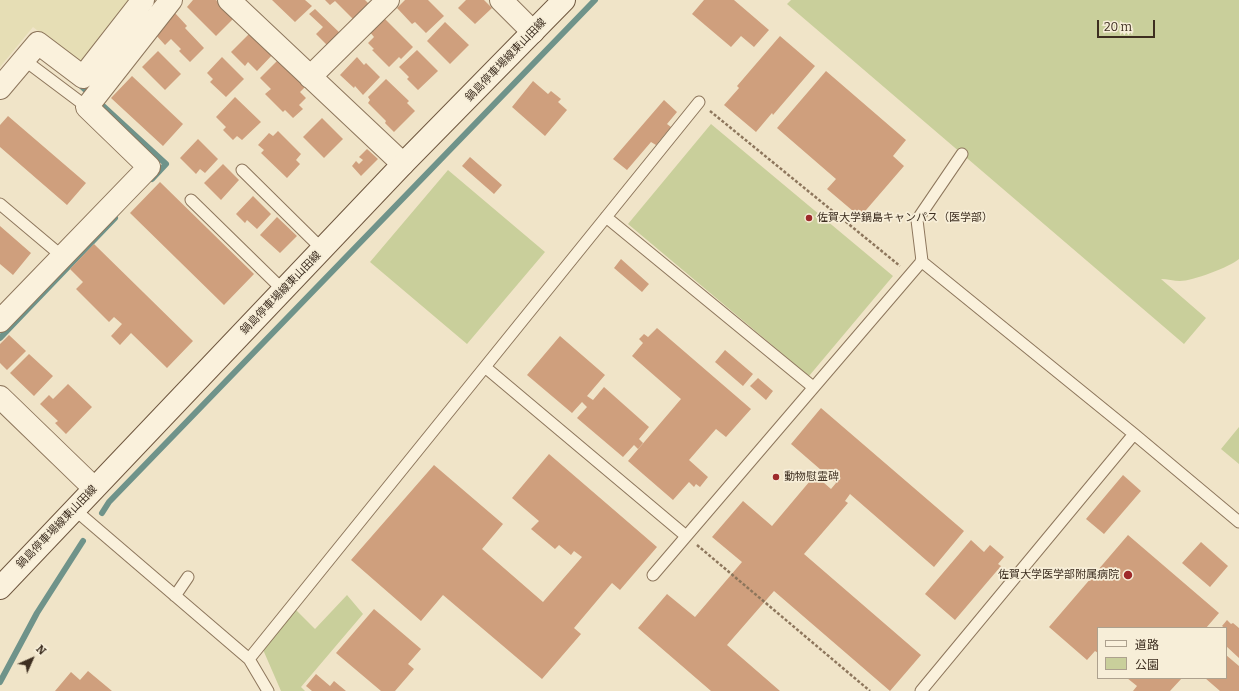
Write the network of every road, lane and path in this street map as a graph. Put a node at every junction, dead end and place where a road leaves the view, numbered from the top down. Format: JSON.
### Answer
{"nodes":[{"id":1,"x":143,"y":0,"type":"edge"},
{"id":2,"x":171,"y":0,"type":"edge"},
{"id":3,"x":388,"y":0,"type":"edge"},
{"id":4,"x":501,"y":0,"type":"edge"},
{"id":5,"x":564,"y":0,"type":"edge"},
{"id":6,"x":234,"y":2,"type":"edge"},
{"id":7,"x":533,"y":32,"type":"junction"},
{"id":8,"x":31,"y":65,"type":"dead end"},
{"id":9,"x":310,"y":77,"type":"junction"},
{"id":10,"x":0,"y":88,"type":"edge"},
{"id":11,"x":92,"y":100,"type":"junction"},
{"id":12,"x":699,"y":102,"type":"joint"},
{"id":13,"x":962,"y":154,"type":"dead end"},
{"id":14,"x":403,"y":164,"type":"junction"},
{"id":15,"x":242,"y":170,"type":"dead end"},
{"id":16,"x":191,"y":200,"type":"dead end"},
{"id":17,"x":0,"y":204,"type":"edge"},
{"id":18,"x":606,"y":217,"type":"junction"},
{"id":19,"x":322,"y":249,"type":"junction"},
{"id":20,"x":63,"y":256,"type":"junction"},
{"id":21,"x":922,"y":261,"type":"junction"},
{"id":22,"x":910,"y":275,"type":"junction"},
{"id":23,"x":284,"y":290,"type":"junction"},
{"id":24,"x":3,"y":312,"type":"edge"},
{"id":25,"x":485,"y":367,"type":"junction"},
{"id":26,"x":814,"y":387,"type":"junction"},
{"id":27,"x":0,"y":397,"type":"edge"},
{"id":28,"x":1134,"y":434,"type":"junction"},
{"id":29,"x":94,"y":488,"type":"junction"},
{"id":30,"x":74,"y":509,"type":"junction"},
{"id":31,"x":1239,"y":522,"type":"edge"},
{"id":32,"x":686,"y":536,"type":"junction"},
{"id":33,"x":653,"y":575,"type":"dead end"},
{"id":34,"x":188,"y":577,"type":"dead end"},
{"id":35,"x":0,"y":588,"type":"edge"},
{"id":36,"x":175,"y":596,"type":"junction"},
{"id":37,"x":249,"y":659,"type":"junction"},
{"id":38,"x":268,"y":691,"type":"edge"},
{"id":39,"x":870,"y":691,"type":"edge"},
{"id":40,"x":921,"y":691,"type":"edge"}],
"edges":[{"from":1,"to":10,"type":"street"},
{"from":2,"to":11,"type":"street"},
{"from":3,"to":9,"type":"street"},
{"from":4,"to":7,"type":"street"},
{"from":5,"to":7,"type":"street","name":"鍋島停車場線東山田線"},
{"from":6,"to":9,"type":"street"},
{"from":7,"to":14,"type":"street","name":"鍋島停車場線東山田線"},
{"from":8,"to":11,"type":"lane"},
{"from":9,"to":14,"type":"street"},
{"from":11,"to":20,"type":"street"},
{"from":12,"to":18,"type":"lane"},
{"from":12,"to":22,"type":"path"},
{"from":13,"to":21,"type":"lane"},
{"from":14,"to":19,"type":"street","name":"鍋島停車場線東山田線"},
{"from":15,"to":19,"type":"lane"},
{"from":16,"to":23,"type":"lane"},
{"from":17,"to":20,"type":"lane"},
{"from":18,"to":25,"type":"lane"},
{"from":18,"to":26,"type":"lane"},
{"from":19,"to":23,"type":"street","name":"鍋島停車場線東山田線"},
{"from":20,"to":24,"type":"street"},
{"from":21,"to":22,"type":"lane"},
{"from":21,"to":28,"type":"lane"},
{"from":22,"to":26,"type":"lane"},
{"from":23,"to":29,"type":"street","name":"鍋島停車場線東山田線"},
{"from":25,"to":32,"type":"lane"},
{"from":25,"to":37,"type":"lane"},
{"from":26,"to":32,"type":"lane"},
{"from":27,"to":29,"type":"street"},
{"from":28,"to":31,"type":"lane"},
{"from":28,"to":40,"type":"lane"},
{"from":29,"to":30,"type":"street","name":"鍋島停車場線東山田線"},
{"from":30,"to":35,"type":"street","name":"鍋島停車場線東山田線"},
{"from":30,"to":36,"type":"lane"},
{"from":32,"to":33,"type":"lane"},
{"from":32,"to":39,"type":"path"},
{"from":34,"to":36,"type":"lane"},
{"from":36,"to":37,"type":"lane"},
{"from":37,"to":38,"type":"lane"}]}
